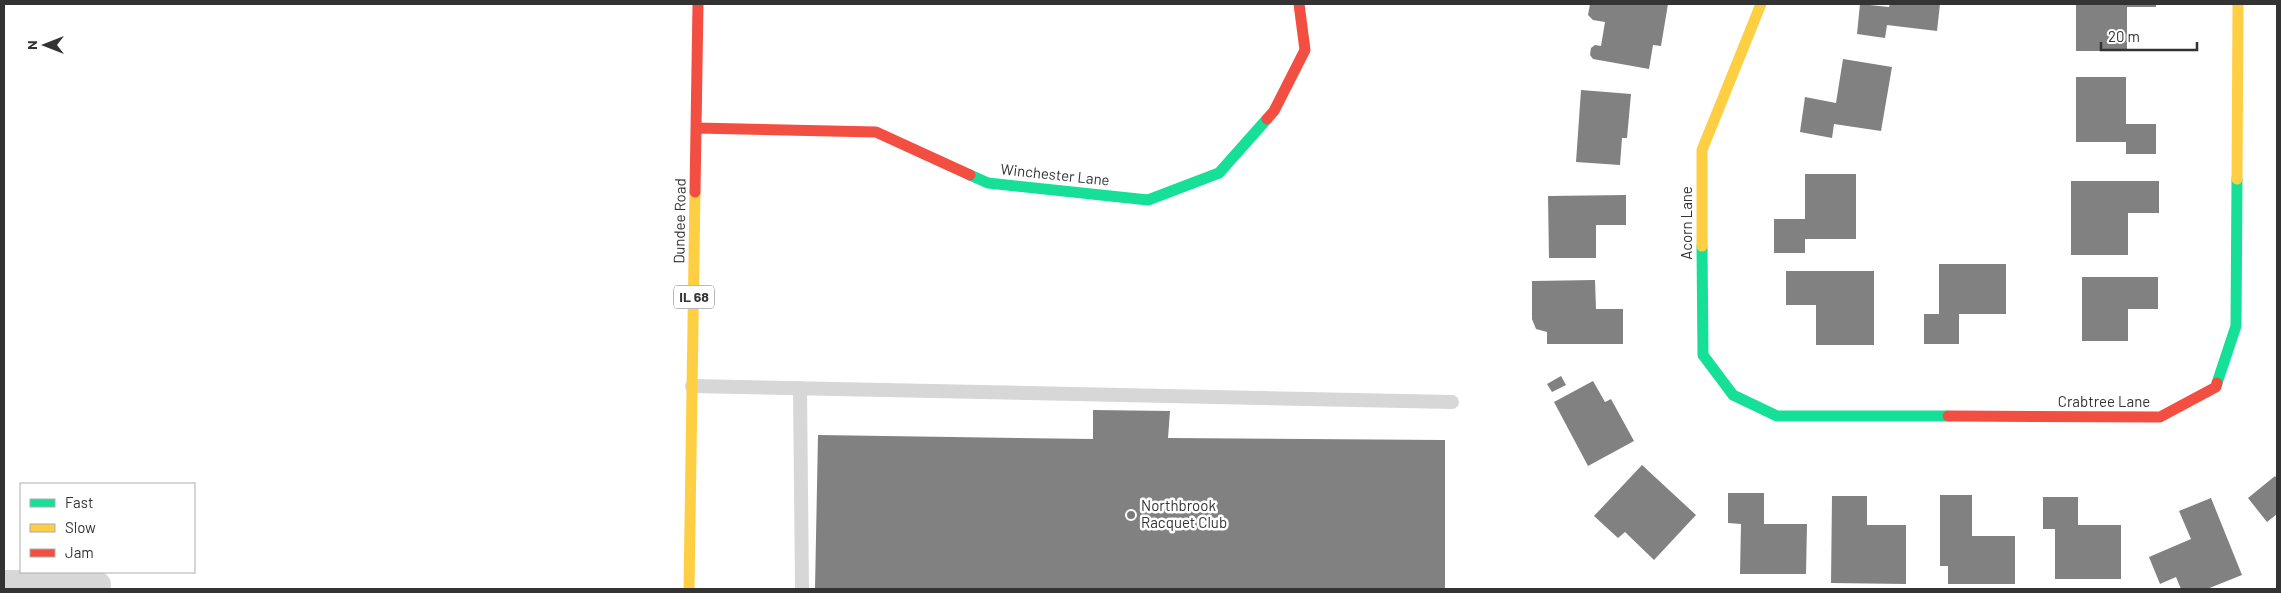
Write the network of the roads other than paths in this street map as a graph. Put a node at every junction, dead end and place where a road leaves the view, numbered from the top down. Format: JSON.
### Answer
{"nodes":[{"id":1,"x":698,"y":4,"type":"edge"},
{"id":2,"x":1299,"y":4,"type":"edge"},
{"id":3,"x":1761,"y":4,"type":"edge"},
{"id":4,"x":2238,"y":4,"type":"edge"},
{"id":5,"x":697,"y":128,"type":"junction"},
{"id":6,"x":692,"y":386,"type":"junction"},
{"id":7,"x":800,"y":388,"type":"junction"},
{"id":8,"x":1452,"y":402,"type":"dead end"},
{"id":9,"x":1777,"y":416,"type":"joint"},
{"id":10,"x":4,"y":584,"type":"edge"},
{"id":11,"x":97,"y":585,"type":"dead end"},
{"id":12,"x":689,"y":589,"type":"edge"},
{"id":13,"x":802,"y":589,"type":"edge"}],
"edges":[{"from":1,"to":5,"type":"street","name":"Dundee Road","number":"IL 68"},
{"from":2,"to":5,"type":"street","name":"Winchester Lane"},
{"from":3,"to":9,"type":"street","name":"Acorn Lane"},
{"from":4,"to":9,"type":"street","name":"Crabtree Lane"},
{"from":5,"to":6,"type":"street","name":"Dundee Road","number":"IL 68"},
{"from":6,"to":7,"type":"lane"},
{"from":6,"to":12,"type":"street","name":"Dundee Road","number":"IL 68"},
{"from":7,"to":8,"type":"lane"},
{"from":7,"to":13,"type":"lane"},
{"from":10,"to":11,"type":"street"}]}
